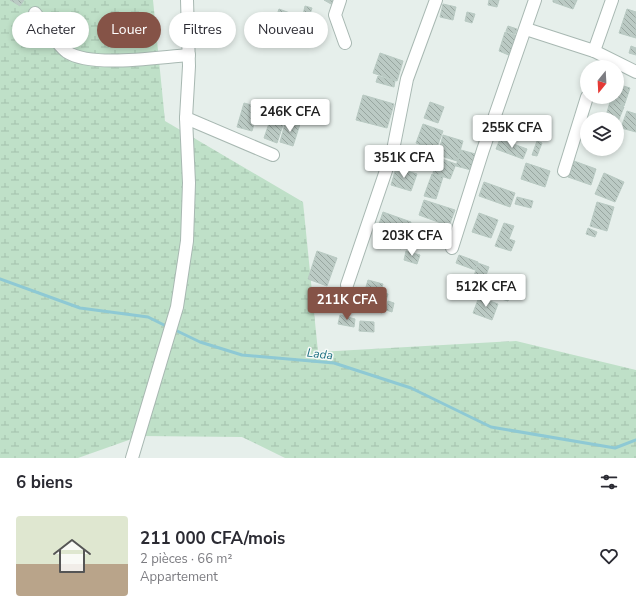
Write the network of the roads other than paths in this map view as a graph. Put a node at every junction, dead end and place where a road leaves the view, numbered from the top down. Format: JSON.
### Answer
{"nodes":[{"id":1,"x":187,"y":0,"type":"edge"},
{"id":2,"x":340,"y":0,"type":"edge"},
{"id":3,"x":436,"y":0,"type":"edge"},
{"id":4,"x":535,"y":0,"type":"edge"},
{"id":5,"x":612,"y":0,"type":"edge"},
{"id":6,"x":526,"y":29,"type":"junction"},
{"id":7,"x":345,"y":43,"type":"dead end"},
{"id":8,"x":64,"y":48,"type":"edge"},
{"id":9,"x":189,"y":55,"type":"junction"},
{"id":10,"x":597,"y":58,"type":"edge"},
{"id":11,"x":636,"y":72,"type":"edge"},
{"id":12,"x":585,"y":104,"type":"edge"},
{"id":13,"x":186,"y":118,"type":"junction"},
{"id":14,"x":273,"y":155,"type":"dead end"},
{"id":15,"x":564,"y":171,"type":"dead end"},
{"id":16,"x":452,"y":248,"type":"dead end"},
{"id":17,"x":346,"y":285,"type":"dead end"},
{"id":18,"x":132,"y":458,"type":"edge"}],
"edges":[{"from":1,"to":9,"type":"street"},
{"from":2,"to":7,"type":"street"},
{"from":3,"to":17,"type":"street"},
{"from":4,"to":6,"type":"street"},
{"from":5,"to":10,"type":"street"},
{"from":6,"to":10,"type":"street"},
{"from":6,"to":16,"type":"street"},
{"from":8,"to":9,"type":"street"},
{"from":9,"to":13,"type":"street"},
{"from":10,"to":11,"type":"street"},
{"from":12,"to":15,"type":"street"},
{"from":13,"to":14,"type":"street"},
{"from":13,"to":18,"type":"street"}]}
